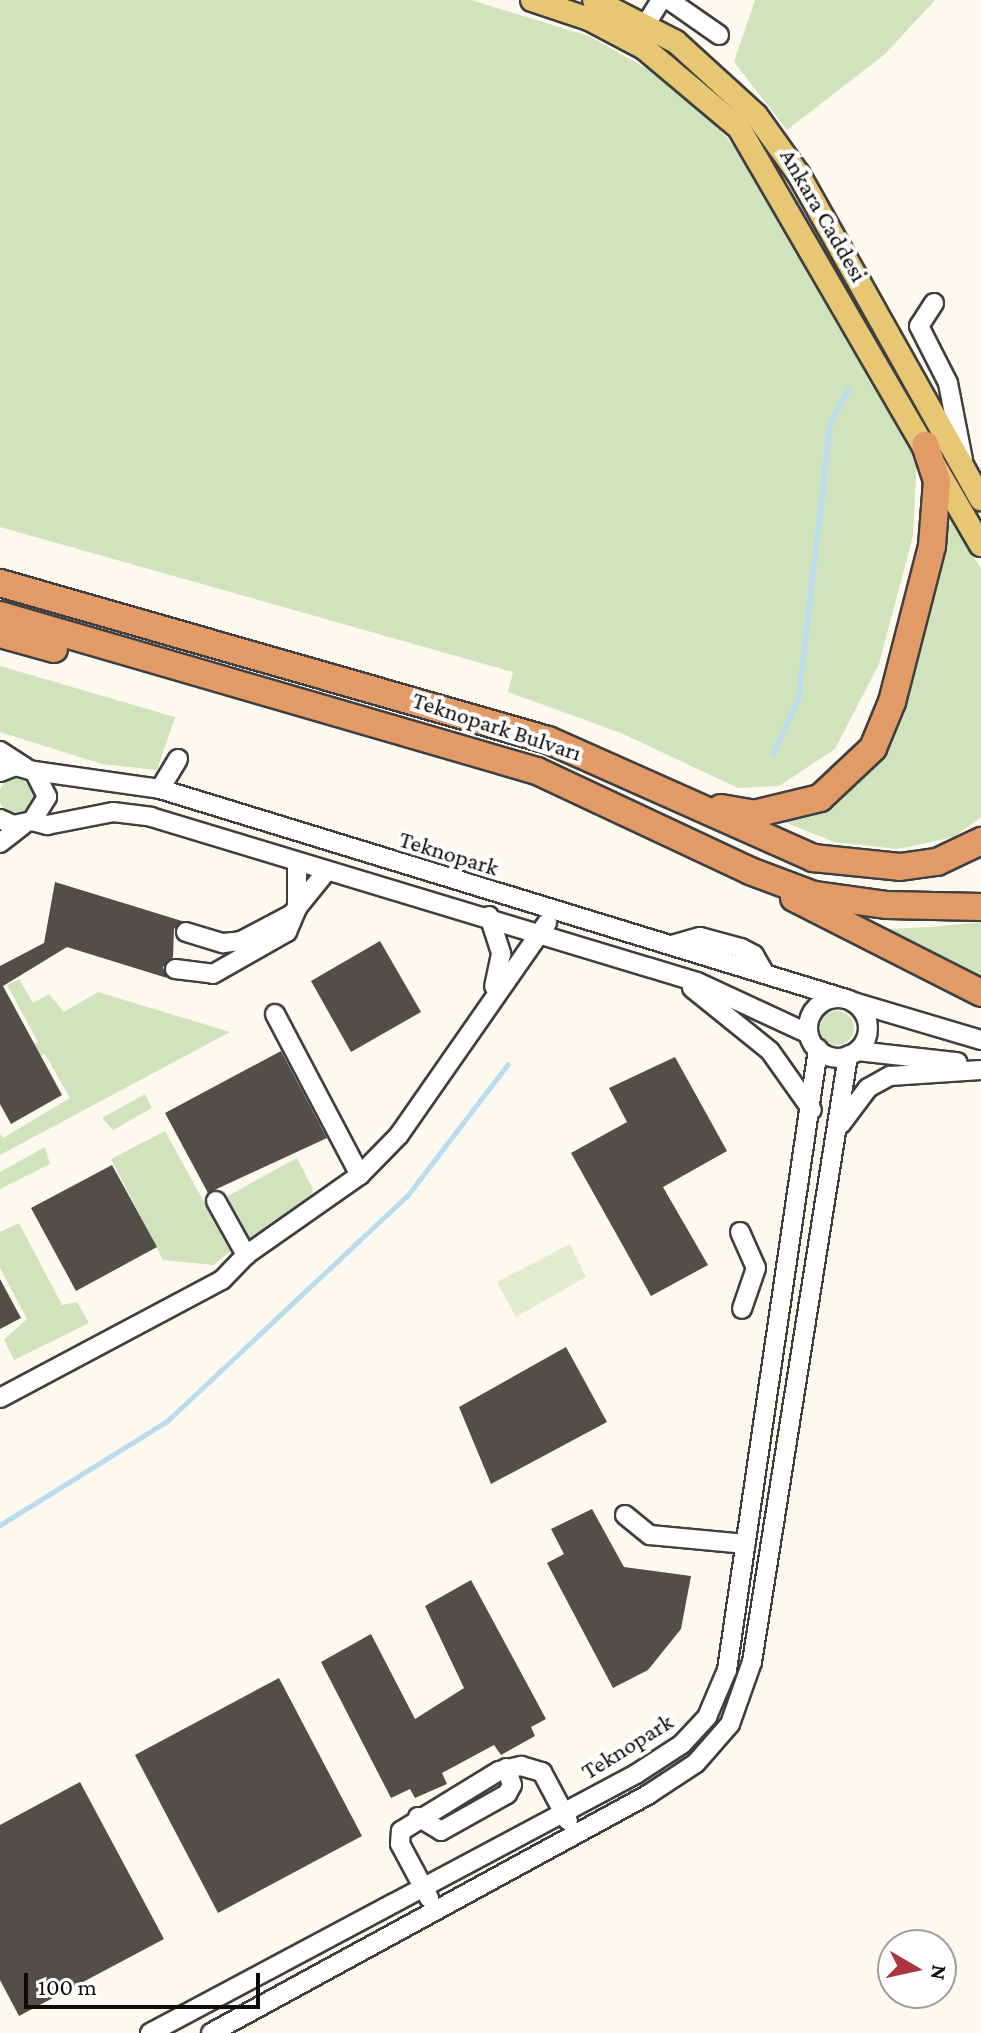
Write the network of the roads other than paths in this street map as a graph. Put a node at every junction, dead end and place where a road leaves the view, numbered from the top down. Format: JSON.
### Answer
{"nodes":[{"id":1,"x":532,"y":0,"type":"edge"},
{"id":2,"x":594,"y":0,"type":"edge"},
{"id":3,"x":652,"y":0,"type":"edge"},
{"id":4,"x":661,"y":0,"type":"edge"},
{"id":5,"x":669,"y":0,"type":"edge"},
{"id":6,"x":642,"y":22,"type":"junction"},
{"id":7,"x":719,"y":35,"type":"dead end"},
{"id":8,"x":934,"y":303,"type":"dead end"},
{"id":9,"x":925,"y":445,"type":"junction"},
{"id":10,"x":965,"y":471,"type":"junction"},
{"id":11,"x":981,"y":499,"type":"edge"},
{"id":12,"x":981,"y":545,"type":"edge"},
{"id":13,"x":0,"y":583,"type":"edge"},
{"id":14,"x":0,"y":615,"type":"edge"},
{"id":15,"x":0,"y":634,"type":"edge"},
{"id":16,"x":187,"y":668,"type":"junction"},
{"id":17,"x":0,"y":751,"type":"edge"},
{"id":18,"x":178,"y":759,"type":"dead end"},
{"id":19,"x":30,"y":769,"type":"junction"},
{"id":20,"x":0,"y":772,"type":"edge"},
{"id":21,"x":160,"y":789,"type":"junction"},
{"id":22,"x":686,"y":801,"type":"junction"},
{"id":23,"x":0,"y":819,"type":"edge"},
{"id":24,"x":28,"y":823,"type":"junction"},
{"id":25,"x":981,"y":841,"type":"edge"},
{"id":26,"x":0,"y":843,"type":"edge"},
{"id":27,"x":297,"y":863,"type":"junction"},
{"id":28,"x":750,"y":871,"type":"junction"},
{"id":29,"x":326,"y":872,"type":"junction"},
{"id":30,"x":981,"y":907,"type":"edge"},
{"id":31,"x":297,"y":909,"type":"junction"},
{"id":32,"x":554,"y":910,"type":"junction"},
{"id":33,"x":489,"y":916,"type":"junction"},
{"id":34,"x":186,"y":932,"type":"dead end"},
{"id":35,"x":542,"y":932,"type":"junction"},
{"id":36,"x":175,"y":969,"type":"dead end"},
{"id":37,"x":670,"y":973,"type":"junction"},
{"id":38,"x":981,"y":993,"type":"edge"},
{"id":39,"x":492,"y":996,"type":"junction"},
{"id":40,"x":850,"y":1000,"type":"junction"},
{"id":41,"x":275,"y":1014,"type":"dead end"},
{"id":42,"x":981,"y":1040,"type":"edge"},
{"id":43,"x":814,"y":1042,"type":"junction"},
{"id":44,"x":853,"y":1054,"type":"junction"},
{"id":45,"x":981,"y":1069,"type":"edge"},
{"id":46,"x":812,"y":1110,"type":"junction"},
{"id":47,"x":836,"y":1133,"type":"junction"},
{"id":48,"x":360,"y":1175,"type":"junction"},
{"id":49,"x":216,"y":1201,"type":"dead end"},
{"id":50,"x":740,"y":1232,"type":"dead end"},
{"id":51,"x":246,"y":1255,"type":"junction"},
{"id":52,"x":234,"y":1271,"type":"junction"},
{"id":53,"x":742,"y":1309,"type":"dead end"},
{"id":54,"x":0,"y":1388,"type":"edge"},
{"id":55,"x":0,"y":1398,"type":"edge"},
{"id":56,"x":625,"y":1515,"type":"dead end"},
{"id":57,"x":746,"y":1544,"type":"junction"},
{"id":58,"x":564,"y":1812,"type":"junction"},
{"id":59,"x":574,"y":1834,"type":"junction"},
{"id":60,"x":423,"y":1887,"type":"junction"},
{"id":61,"x":435,"y":1910,"type":"junction"},
{"id":62,"x":219,"y":2031,"type":"edge"},
{"id":63,"x":150,"y":2033,"type":"edge"}],
"edges":[{"from":1,"to":9,"type":"main road","name":"Ankara Caddesi"},
{"from":2,"to":6,"type":"main road","name":"Ankara Caddesi"},
{"from":3,"to":6,"type":"street"},
{"from":4,"to":6,"type":"street"},
{"from":5,"to":7,"type":"street"},
{"from":6,"to":10,"type":"main road","name":"Ankara Caddesi"},
{"from":8,"to":10,"type":"street"},
{"from":9,"to":12,"type":"main road","name":"Ankara Caddesi"},
{"from":9,"to":22,"type":"highway"},
{"from":10,"to":11,"type":"main road","name":"Ankara Caddesi"},
{"from":13,"to":22,"type":"highway","name":"Teknopark Bulvarı"},
{"from":14,"to":16,"type":"highway","name":"Teknopark Bulvarı"},
{"from":15,"to":16,"type":"highway"},
{"from":16,"to":28,"type":"highway","name":"Teknopark Bulvarı"},
{"from":17,"to":19,"type":"street","name":"Teknopark"},
{"from":18,"to":21,"type":"street"},
{"from":19,"to":20,"type":"street","name":"Teknopark"},
{"from":19,"to":21,"type":"street","name":"Teknopark"},
{"from":19,"to":24,"type":"street"},
{"from":21,"to":32,"type":"street","name":"Teknopark"},
{"from":22,"to":25,"type":"highway","name":"Teknopark Bulvarı"},
{"from":23,"to":24,"type":"street","name":"Teknopark"},
{"from":24,"to":26,"type":"street"},
{"from":24,"to":27,"type":"street","name":"Teknopark"},
{"from":27,"to":29,"type":"street","name":"Teknopark"},
{"from":27,"to":31,"type":"street"},
{"from":28,"to":30,"type":"highway","name":"Teknopark Bulvarı"},
{"from":28,"to":38,"type":"highway"},
{"from":29,"to":31,"type":"street"},
{"from":29,"to":33,"type":"street","name":"Teknopark"},
{"from":31,"to":34,"type":"street"},
{"from":31,"to":36,"type":"street"},
{"from":32,"to":35,"type":"street"},
{"from":32,"to":40,"type":"street","name":"Teknopark"},
{"from":33,"to":35,"type":"street","name":"Teknopark"},
{"from":33,"to":39,"type":"street","name":"Teknopark"},
{"from":35,"to":37,"type":"street","name":"Teknopark"},
{"from":35,"to":39,"type":"street","name":"Teknopark"},
{"from":37,"to":43,"type":"street","name":"Teknopark"},
{"from":37,"to":46,"type":"street","name":"Teknopark"},
{"from":39,"to":48,"type":"street","name":"Teknopark"},
{"from":40,"to":42,"type":"street","name":"Teknopark"},
{"from":40,"to":43,"type":"street","name":"Teknopark"},
{"from":40,"to":44,"type":"street","name":"Teknopark"},
{"from":41,"to":48,"type":"street"},
{"from":43,"to":44,"type":"street","name":"Teknopark"},
{"from":43,"to":46,"type":"street","name":"Teknopark"},
{"from":44,"to":45,"type":"street","name":"Teknopark"},
{"from":44,"to":47,"type":"street","name":"Teknopark"},
{"from":45,"to":47,"type":"street","name":"Teknopark"},
{"from":46,"to":57,"type":"street","name":"Teknopark"},
{"from":47,"to":59,"type":"street","name":"Teknopark"},
{"from":48,"to":51,"type":"street","name":"Teknopark"},
{"from":49,"to":51,"type":"street"},
{"from":50,"to":53,"type":"street"},
{"from":51,"to":52,"type":"street","name":"Teknopark"},
{"from":52,"to":54,"type":"street","name":"Teknopark"},
{"from":52,"to":55,"type":"street","name":"Teknopark"},
{"from":56,"to":57,"type":"street"},
{"from":57,"to":58,"type":"street","name":"Teknopark"},
{"from":58,"to":59,"type":"street"},
{"from":58,"to":60,"type":"street","name":"Teknopark"},
{"from":58,"to":60,"type":"street"},
{"from":59,"to":61,"type":"street","name":"Teknopark"},
{"from":60,"to":61,"type":"street"},
{"from":60,"to":63,"type":"street","name":"Teknopark"},
{"from":61,"to":62,"type":"street","name":"Teknopark"}]}
